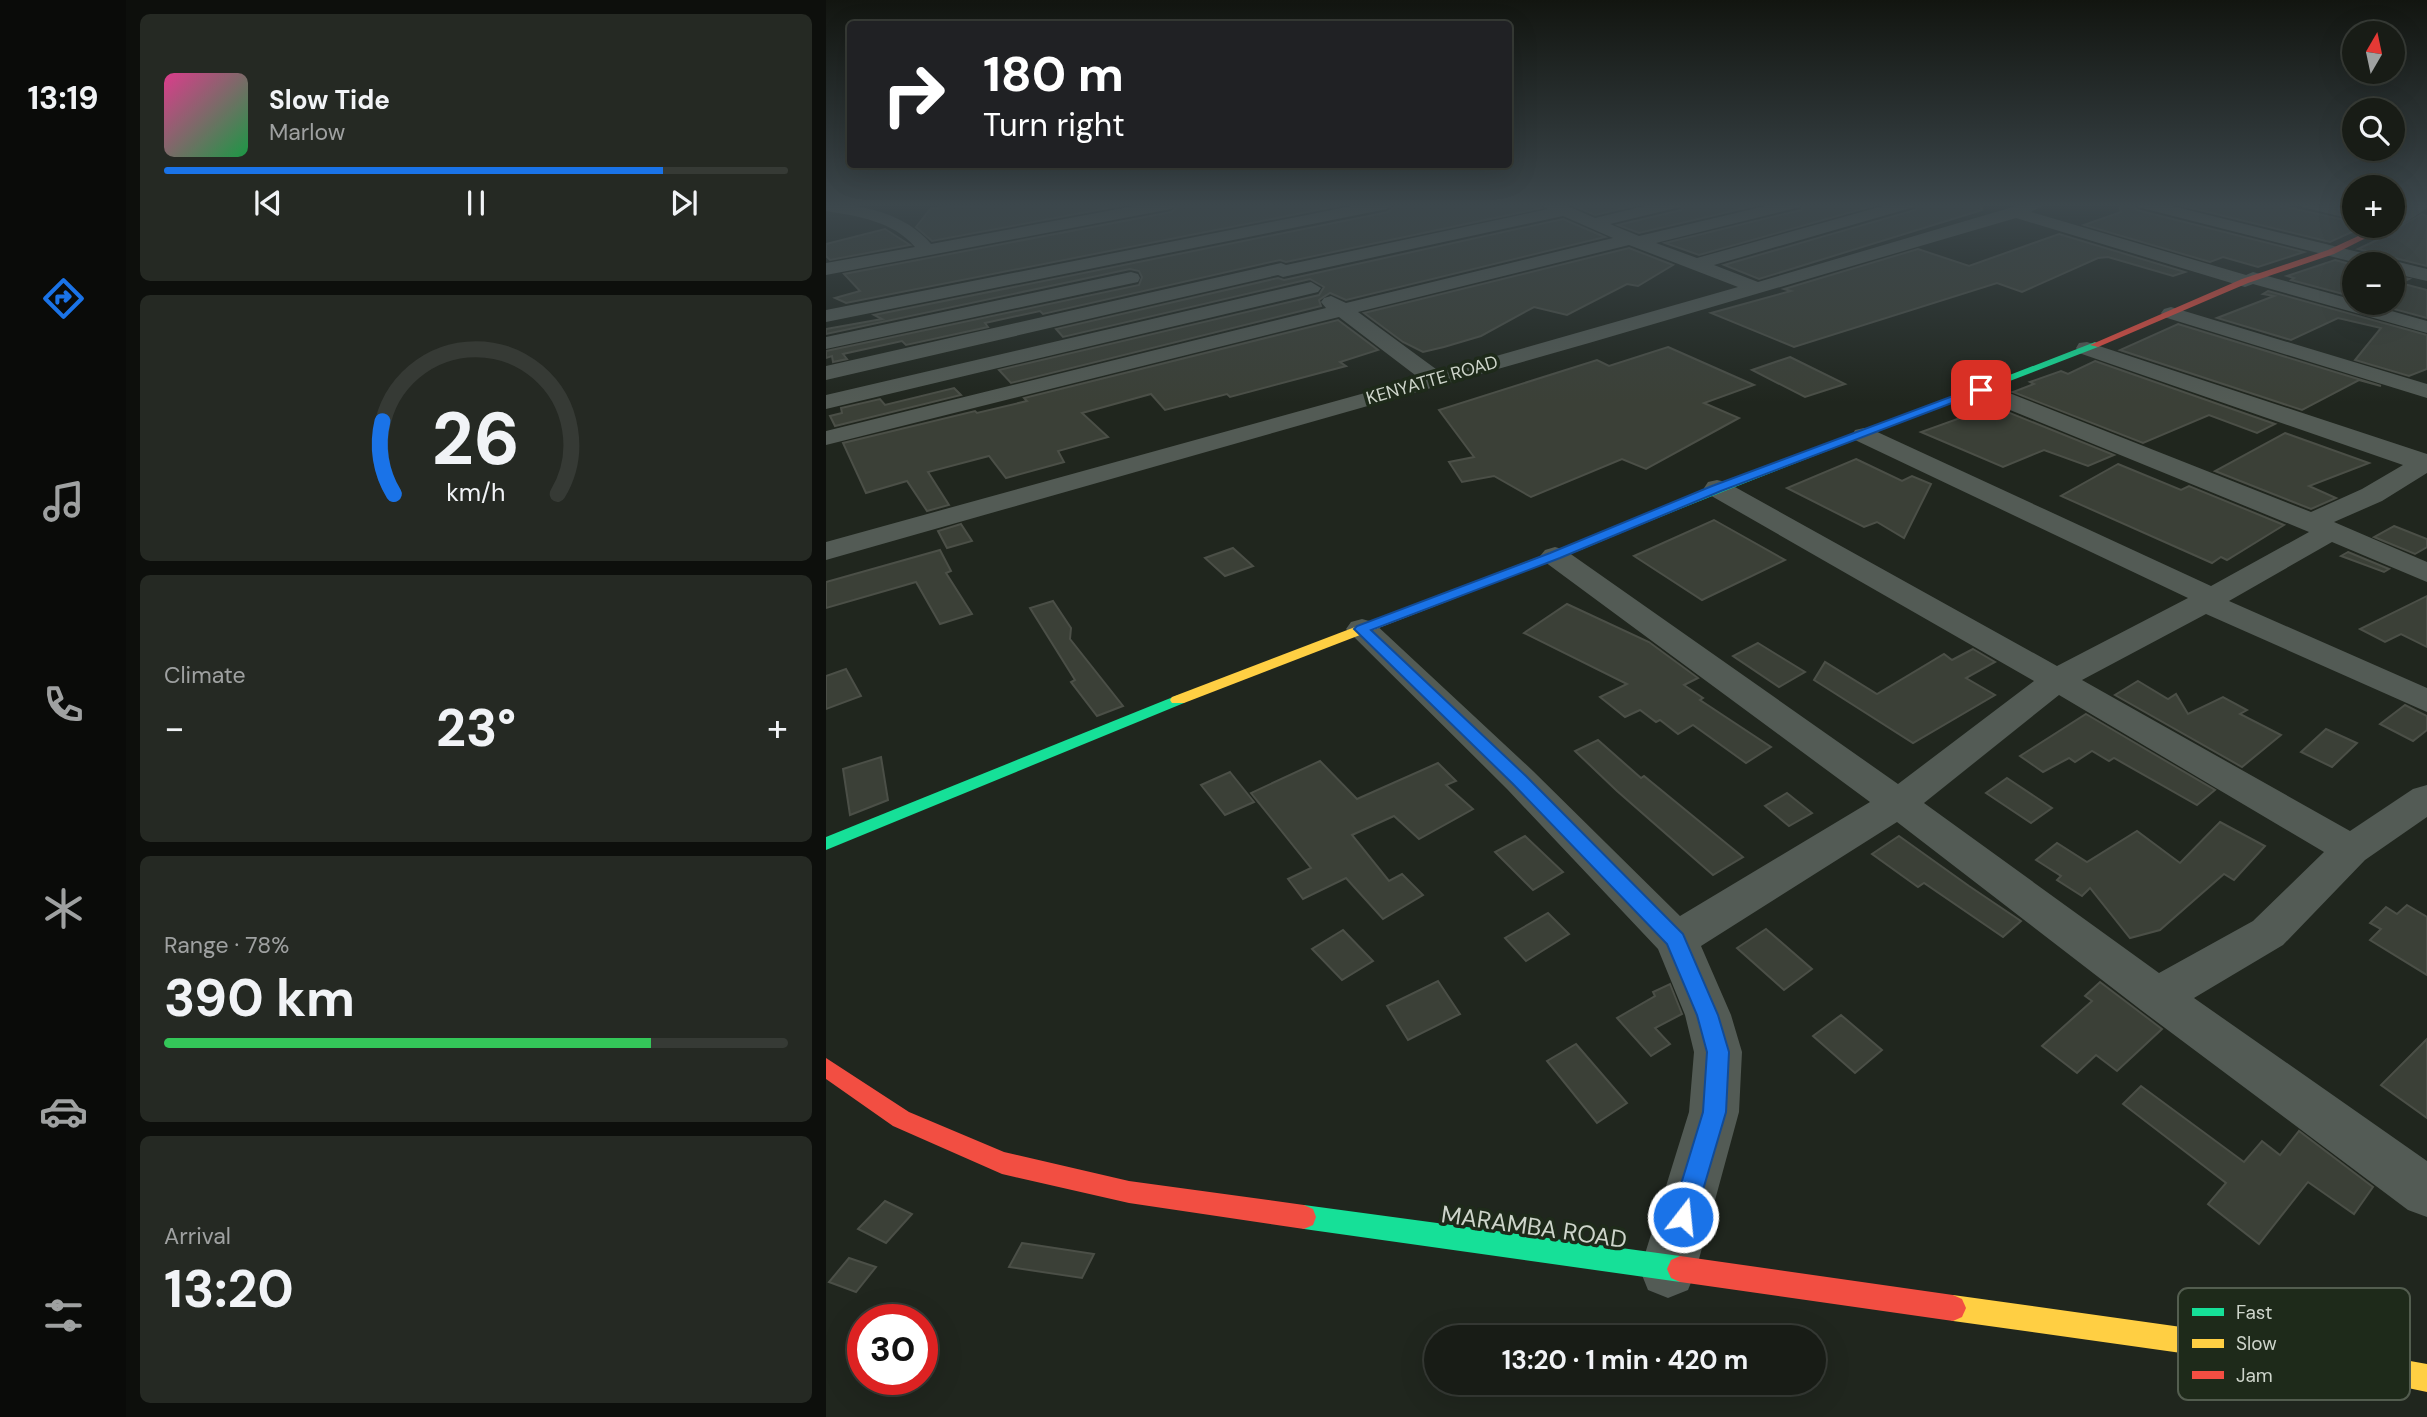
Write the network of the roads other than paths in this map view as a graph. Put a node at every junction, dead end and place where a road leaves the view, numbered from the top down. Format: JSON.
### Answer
{"nodes":[{"id":1,"x":1027,"y":270,"type":"edge"},
{"id":2,"x":1282,"y":270,"type":"joint"},
{"id":3,"x":1513,"y":270,"type":"edge"},
{"id":4,"x":1712,"y":270,"type":"edge"},
{"id":5,"x":1817,"y":270,"type":"edge"},
{"id":6,"x":2220,"y":270,"type":"edge"},
{"id":7,"x":2275,"y":270,"type":"edge"},
{"id":8,"x":2406,"y":270,"type":"edge"},
{"id":9,"x":1145,"y":275,"type":"dead end"},
{"id":10,"x":2427,"y":275,"type":"edge"},
{"id":11,"x":2248,"y":279,"type":"junction"},
{"id":12,"x":1311,"y":288,"type":"junction"},
{"id":13,"x":1757,"y":288,"type":"junction"},
{"id":14,"x":1342,"y":311,"type":"junction"},
{"id":15,"x":2171,"y":313,"type":"junction"},
{"id":16,"x":826,"y":316,"type":"edge"},
{"id":17,"x":2427,"y":327,"type":"edge"},
{"id":18,"x":826,"y":343,"type":"edge"},
{"id":19,"x":2087,"y":348,"type":"junction"},
{"id":20,"x":826,"y":373,"type":"edge"},
{"id":21,"x":1436,"y":379,"type":"junction"},
{"id":22,"x":1981,"y":390,"type":"junction"},
{"id":23,"x":2427,"y":391,"type":"edge"},
{"id":24,"x":826,"y":402,"type":"edge"},
{"id":25,"x":1864,"y":435,"type":"junction"},
{"id":26,"x":826,"y":438,"type":"edge"},
{"id":27,"x":2426,"y":463,"type":"edge"},
{"id":28,"x":1717,"y":488,"type":"junction"},
{"id":29,"x":2321,"y":526,"type":"junction"},
{"id":30,"x":826,"y":551,"type":"edge"},
{"id":31,"x":1555,"y":556,"type":"junction"},
{"id":32,"x":2427,"y":573,"type":"edge"},
{"id":33,"x":2209,"y":600,"type":"junction"},
{"id":34,"x":1362,"y":629,"type":"junction"},
{"id":35,"x":2057,"y":680,"type":"junction"},
{"id":36,"x":2422,"y":692,"type":"edge"},
{"id":37,"x":2427,"y":798,"type":"edge"},
{"id":38,"x":1898,"y":803,"type":"junction"},
{"id":39,"x":826,"y":844,"type":"edge"},
{"id":40,"x":2351,"y":850,"type":"junction"},
{"id":41,"x":1676,"y":940,"type":"junction"},
{"id":42,"x":2157,"y":997,"type":"junction"},
{"id":43,"x":826,"y":1068,"type":"edge"},
{"id":44,"x":2427,"y":1192,"type":"edge"},
{"id":45,"x":1668,"y":1270,"type":"junction"},
{"id":46,"x":2178,"y":1340,"type":"edge"}],
"edges":[{"from":1,"to":16,"type":"street"},
{"from":2,"to":12,"type":"street"},
{"from":2,"to":20,"type":"street"},
{"from":3,"to":14,"type":"street"},
{"from":4,"to":13,"type":"street"},
{"from":5,"to":13,"type":"street","name":"KENYATTE ROAD"},
{"from":6,"to":11,"type":"street"},
{"from":7,"to":11,"type":"street"},
{"from":8,"to":10,"type":"street"},
{"from":9,"to":18,"type":"street"},
{"from":11,"to":15,"type":"street"},
{"from":11,"to":17,"type":"street"},
{"from":12,"to":14,"type":"street"},
{"from":12,"to":24,"type":"street"},
{"from":13,"to":21,"type":"street","name":"KENYATTE ROAD"},
{"from":14,"to":21,"type":"street"},
{"from":14,"to":26,"type":"street"},
{"from":15,"to":19,"type":"street"},
{"from":15,"to":23,"type":"street"},
{"from":19,"to":22,"type":"street"},
{"from":19,"to":27,"type":"street"},
{"from":21,"to":30,"type":"street","name":"KENYATTE ROAD"},
{"from":22,"to":25,"type":"street"},
{"from":22,"to":29,"type":"street"},
{"from":25,"to":28,"type":"street"},
{"from":25,"to":33,"type":"street"},
{"from":27,"to":29,"type":"street"},
{"from":28,"to":31,"type":"street"},
{"from":28,"to":35,"type":"street"},
{"from":29,"to":32,"type":"street"},
{"from":29,"to":33,"type":"street"},
{"from":31,"to":34,"type":"street"},
{"from":31,"to":38,"type":"street"},
{"from":33,"to":35,"type":"street"},
{"from":33,"to":36,"type":"street"},
{"from":34,"to":39,"type":"street"},
{"from":34,"to":41,"type":"street"},
{"from":35,"to":38,"type":"street"},
{"from":35,"to":40,"type":"street"},
{"from":37,"to":40,"type":"street"},
{"from":38,"to":41,"type":"street"},
{"from":38,"to":42,"type":"street"},
{"from":40,"to":42,"type":"street"},
{"from":41,"to":45,"type":"street"},
{"from":42,"to":44,"type":"street"},
{"from":43,"to":45,"type":"street","name":"MARAMBA ROAD"},
{"from":45,"to":46,"type":"street","name":"MARAMBA ROAD"}]}
